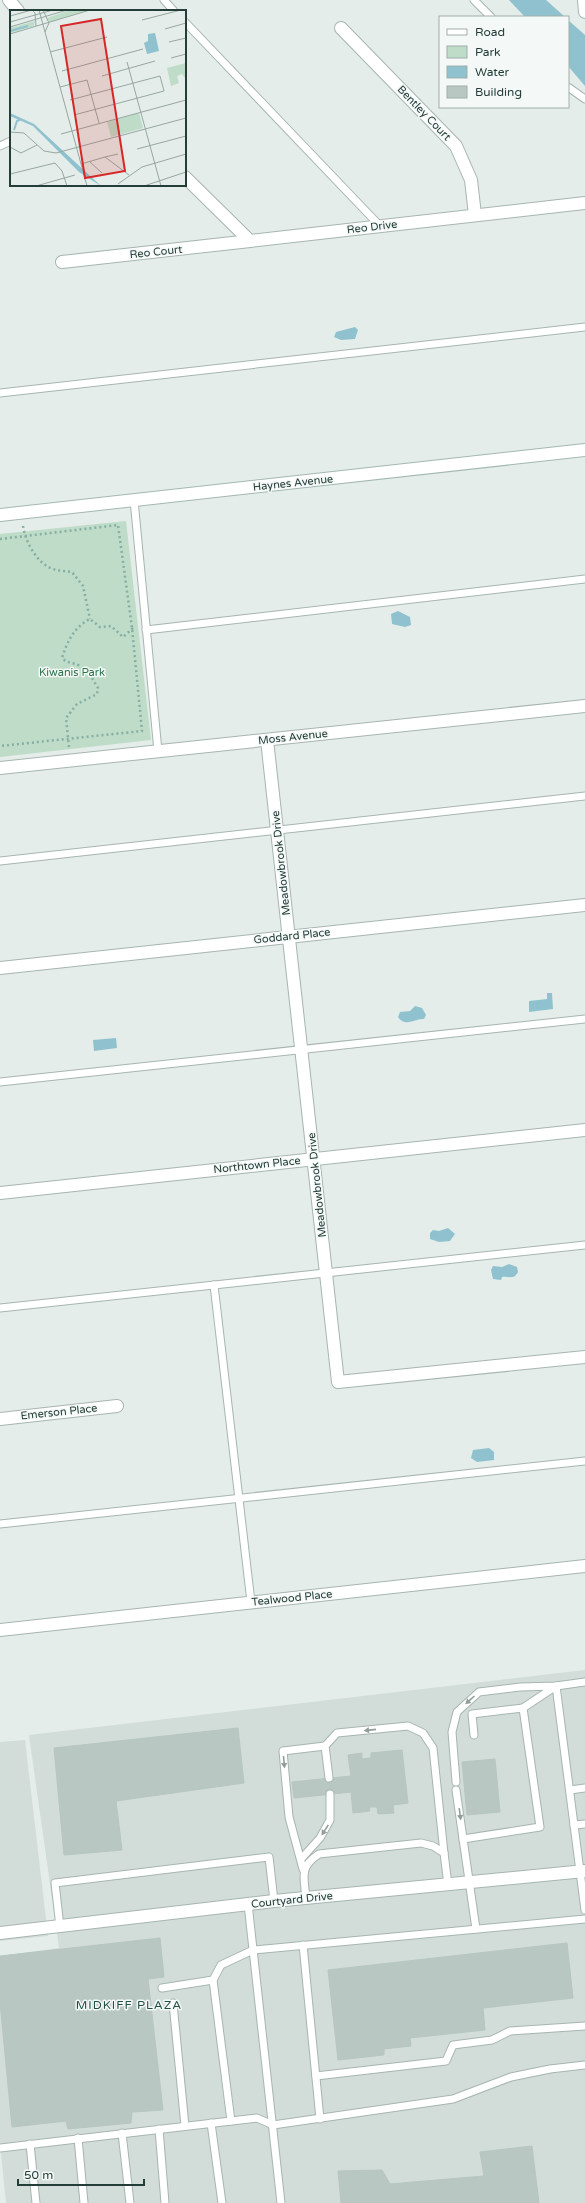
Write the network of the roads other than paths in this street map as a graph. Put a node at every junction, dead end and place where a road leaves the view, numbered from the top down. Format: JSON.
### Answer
{"nodes":[{"id":1,"x":9,"y":0,"type":"edge"},
{"id":2,"x":474,"y":0,"type":"edge"},
{"id":3,"x":168,"y":1,"type":"edge"},
{"id":4,"x":17,"y":10,"type":"edge"},
{"id":5,"x":173,"y":10,"type":"edge"},
{"id":6,"x":490,"y":16,"type":"edge"},
{"id":7,"x":186,"y":23,"type":"edge"},
{"id":8,"x":341,"y":28,"type":"dead end"},
{"id":9,"x":569,"y":88,"type":"edge"},
{"id":10,"x":585,"y":99,"type":"edge"},
{"id":11,"x":10,"y":141,"type":"edge"},
{"id":12,"x":0,"y":146,"type":"edge"},
{"id":13,"x":186,"y":178,"type":"edge"},
{"id":14,"x":585,"y":203,"type":"edge"},
{"id":15,"x":475,"y":215,"type":"junction"},
{"id":16,"x":380,"y":226,"type":"junction"},
{"id":17,"x":250,"y":241,"type":"junction"},
{"id":18,"x":62,"y":262,"type":"dead end"},
{"id":19,"x":585,"y":327,"type":"edge"},
{"id":20,"x":0,"y":393,"type":"edge"},
{"id":21,"x":585,"y":450,"type":"edge"},
{"id":22,"x":134,"y":500,"type":"junction"},
{"id":23,"x":0,"y":515,"type":"edge"},
{"id":24,"x":585,"y":579,"type":"edge"},
{"id":25,"x":146,"y":630,"type":"junction"},
{"id":26,"x":585,"y":706,"type":"edge"},
{"id":27,"x":267,"y":740,"type":"junction"},
{"id":28,"x":158,"y":752,"type":"junction"},
{"id":29,"x":0,"y":768,"type":"edge"},
{"id":30,"x":585,"y":796,"type":"edge"},
{"id":31,"x":277,"y":830,"type":"junction"},
{"id":32,"x":0,"y":860,"type":"edge"},
{"id":33,"x":585,"y":905,"type":"edge"},
{"id":34,"x":289,"y":937,"type":"junction"},
{"id":35,"x":0,"y":968,"type":"edge"},
{"id":36,"x":585,"y":1019,"type":"edge"},
{"id":37,"x":302,"y":1049,"type":"junction"},
{"id":38,"x":0,"y":1082,"type":"edge"},
{"id":39,"x":585,"y":1130,"type":"edge"},
{"id":40,"x":314,"y":1159,"type":"junction"},
{"id":41,"x":0,"y":1193,"type":"edge"},
{"id":42,"x":585,"y":1245,"type":"edge"},
{"id":43,"x":326,"y":1273,"type":"junction"},
{"id":44,"x":214,"y":1285,"type":"junction"},
{"id":45,"x":0,"y":1308,"type":"edge"},
{"id":46,"x":585,"y":1357,"type":"edge"},
{"id":47,"x":117,"y":1406,"type":"dead end"},
{"id":48,"x":0,"y":1419,"type":"edge"},
{"id":49,"x":585,"y":1461,"type":"edge"},
{"id":50,"x":240,"y":1498,"type":"junction"},
{"id":51,"x":0,"y":1524,"type":"edge"},
{"id":52,"x":585,"y":1566,"type":"edge"},
{"id":53,"x":251,"y":1602,"type":"junction"},
{"id":54,"x":0,"y":1630,"type":"edge"},
{"id":55,"x":585,"y":1682,"type":"edge"},
{"id":56,"x":556,"y":1686,"type":"junction"},
{"id":57,"x":523,"y":1708,"type":"junction"},
{"id":58,"x":474,"y":1735,"type":"dead end"},
{"id":59,"x":325,"y":1746,"type":"junction"},
{"id":60,"x":329,"y":1778,"type":"dead end"},
{"id":61,"x":456,"y":1782,"type":"dead end"},
{"id":62,"x":585,"y":1788,"type":"edge"},
{"id":63,"x":456,"y":1790,"type":"dead end"},
{"id":64,"x":570,"y":1790,"type":"junction"},
{"id":65,"x":330,"y":1794,"type":"dead end"},
{"id":66,"x":585,"y":1824,"type":"edge"},
{"id":67,"x":574,"y":1825,"type":"junction"},
{"id":68,"x":463,"y":1839,"type":"junction"},
{"id":69,"x":444,"y":1853,"type":"junction"},
{"id":70,"x":301,"y":1860,"type":"junction"},
{"id":71,"x":303,"y":1869,"type":"junction"},
{"id":72,"x":583,"y":1872,"type":"edge"},
{"id":73,"x":470,"y":1883,"type":"junction"},
{"id":74,"x":448,"y":1885,"type":"junction"},
{"id":75,"x":306,"y":1898,"type":"junction"},
{"id":76,"x":274,"y":1902,"type":"junction"},
{"id":77,"x":248,"y":1904,"type":"junction"},
{"id":78,"x":585,"y":1910,"type":"edge"},
{"id":79,"x":585,"y":1919,"type":"edge"},
{"id":80,"x":60,"y":1927,"type":"junction"},
{"id":81,"x":476,"y":1929,"type":"junction"},
{"id":82,"x":0,"y":1933,"type":"edge"},
{"id":83,"x":303,"y":1945,"type":"junction"},
{"id":84,"x":253,"y":1950,"type":"junction"},
{"id":85,"x":213,"y":1980,"type":"junction"},
{"id":86,"x":162,"y":1988,"type":"dead end"},
{"id":87,"x":173,"y":2003,"type":"dead end"},
{"id":88,"x":585,"y":2026,"type":"edge"},
{"id":89,"x":585,"y":2065,"type":"edge"},
{"id":90,"x":316,"y":2076,"type":"junction"},
{"id":91,"x":320,"y":2119,"type":"junction"},
{"id":92,"x":231,"y":2121,"type":"junction"},
{"id":93,"x":211,"y":2123,"type":"junction"},
{"id":94,"x":273,"y":2125,"type":"junction"},
{"id":95,"x":185,"y":2126,"type":"junction"},
{"id":96,"x":159,"y":2129,"type":"junction"},
{"id":97,"x":122,"y":2133,"type":"junction"},
{"id":98,"x":78,"y":2138,"type":"junction"},
{"id":99,"x":30,"y":2144,"type":"junction"},
{"id":100,"x":0,"y":2148,"type":"edge"},
{"id":101,"x":36,"y":2203,"type":"edge"},
{"id":102,"x":84,"y":2203,"type":"edge"},
{"id":103,"x":130,"y":2203,"type":"edge"},
{"id":104,"x":165,"y":2203,"type":"edge"},
{"id":105,"x":222,"y":2203,"type":"edge"},
{"id":106,"x":281,"y":2203,"type":"edge"}],
"edges":[{"from":1,"to":4,"type":"street"},
{"from":2,"to":6,"type":"lane"},
{"from":3,"to":5,"type":"lane"},
{"from":7,"to":16,"type":"lane"},
{"from":8,"to":15,"type":"street","name":"Bentley Court"},
{"from":9,"to":10,"type":"lane"},
{"from":11,"to":12,"type":"lane"},
{"from":13,"to":17,"type":"street"},
{"from":14,"to":15,"type":"street","name":"Reo Drive"},
{"from":15,"to":16,"type":"street","name":"Reo Drive"},
{"from":16,"to":17,"type":"street","name":"Reo Drive"},
{"from":17,"to":18,"type":"street","name":"Reo Court"},
{"from":19,"to":20,"type":"lane"},
{"from":21,"to":22,"type":"street","name":"Haynes Avenue"},
{"from":22,"to":23,"type":"street","name":"Haynes Avenue"},
{"from":22,"to":25,"type":"lane"},
{"from":24,"to":25,"type":"lane"},
{"from":25,"to":28,"type":"lane"},
{"from":26,"to":27,"type":"street","name":"Moss Avenue"},
{"from":27,"to":28,"type":"street","name":"Moss Avenue"},
{"from":27,"to":31,"type":"street","name":"Meadowbrook Drive"},
{"from":28,"to":29,"type":"street","name":"Moss Avenue"},
{"from":30,"to":31,"type":"lane"},
{"from":31,"to":32,"type":"lane"},
{"from":31,"to":34,"type":"street","name":"Meadowbrook Drive"},
{"from":33,"to":34,"type":"street","name":"Goddard Place"},
{"from":34,"to":35,"type":"street","name":"Goddard Place"},
{"from":34,"to":37,"type":"street","name":"Meadowbrook Drive"},
{"from":36,"to":37,"type":"lane"},
{"from":37,"to":38,"type":"lane"},
{"from":37,"to":40,"type":"street","name":"Meadowbrook Drive"},
{"from":39,"to":40,"type":"street","name":"Northtown Place"},
{"from":40,"to":41,"type":"street","name":"Northtown Place"},
{"from":40,"to":43,"type":"street","name":"Meadowbrook Drive"},
{"from":42,"to":43,"type":"lane"},
{"from":43,"to":44,"type":"lane"},
{"from":43,"to":46,"type":"street","name":"Meadowbrook Drive"},
{"from":44,"to":45,"type":"lane"},
{"from":44,"to":50,"type":"lane"},
{"from":47,"to":48,"type":"street","name":"Emerson Place"},
{"from":49,"to":50,"type":"lane"},
{"from":50,"to":51,"type":"lane"},
{"from":50,"to":53,"type":"lane"},
{"from":52,"to":53,"type":"street","name":"Tealwood Place"},
{"from":53,"to":54,"type":"street","name":"Tealwood Place"},
{"from":55,"to":56,"type":"lane"},
{"from":56,"to":57,"type":"lane"},
{"from":56,"to":61,"type":"lane","one_way":true},
{"from":56,"to":64,"type":"lane"},
{"from":57,"to":58,"type":"lane"},
{"from":57,"to":68,"type":"lane"},
{"from":59,"to":60,"type":"lane"},
{"from":69,"to":59,"type":"lane","one_way":true},
{"from":59,"to":70,"type":"lane","one_way":true},
{"from":62,"to":64,"type":"lane"},
{"from":63,"to":68,"type":"lane","one_way":true},
{"from":64,"to":67,"type":"lane"},
{"from":65,"to":70,"type":"lane","one_way":true},
{"from":66,"to":67,"type":"lane"},
{"from":67,"to":72,"type":"lane"},
{"from":68,"to":73,"type":"lane"},
{"from":69,"to":71,"type":"lane"},
{"from":69,"to":74,"type":"lane"},
{"from":70,"to":71,"type":"lane"},
{"from":71,"to":75,"type":"lane"},
{"from":72,"to":73,"type":"street","name":"Courtyard Drive"},
{"from":72,"to":78,"type":"lane"},
{"from":73,"to":74,"type":"street","name":"Courtyard Drive"},
{"from":73,"to":81,"type":"lane"},
{"from":74,"to":75,"type":"street","name":"Courtyard Drive"},
{"from":75,"to":76,"type":"street","name":"Courtyard Drive"},
{"from":76,"to":77,"type":"street","name":"Courtyard Drive"},
{"from":76,"to":80,"type":"lane"},
{"from":77,"to":80,"type":"street","name":"Courtyard Drive"},
{"from":77,"to":84,"type":"lane"},
{"from":79,"to":81,"type":"lane"},
{"from":80,"to":82,"type":"street","name":"Courtyard Drive"},
{"from":81,"to":83,"type":"lane"},
{"from":83,"to":84,"type":"lane"},
{"from":83,"to":90,"type":"lane"},
{"from":84,"to":85,"type":"lane"},
{"from":84,"to":94,"type":"lane"},
{"from":85,"to":86,"type":"lane"},
{"from":85,"to":92,"type":"lane"},
{"from":87,"to":95,"type":"lane"},
{"from":88,"to":90,"type":"lane"},
{"from":89,"to":91,"type":"lane"},
{"from":90,"to":91,"type":"lane"},
{"from":91,"to":94,"type":"lane"},
{"from":92,"to":93,"type":"lane"},
{"from":92,"to":94,"type":"lane"},
{"from":93,"to":95,"type":"lane"},
{"from":93,"to":105,"type":"lane"},
{"from":94,"to":106,"type":"lane"},
{"from":95,"to":96,"type":"lane"},
{"from":96,"to":97,"type":"lane"},
{"from":96,"to":104,"type":"lane"},
{"from":97,"to":98,"type":"lane"},
{"from":97,"to":103,"type":"lane"},
{"from":98,"to":99,"type":"lane"},
{"from":98,"to":102,"type":"lane"},
{"from":99,"to":100,"type":"lane"},
{"from":99,"to":101,"type":"lane"}]}
